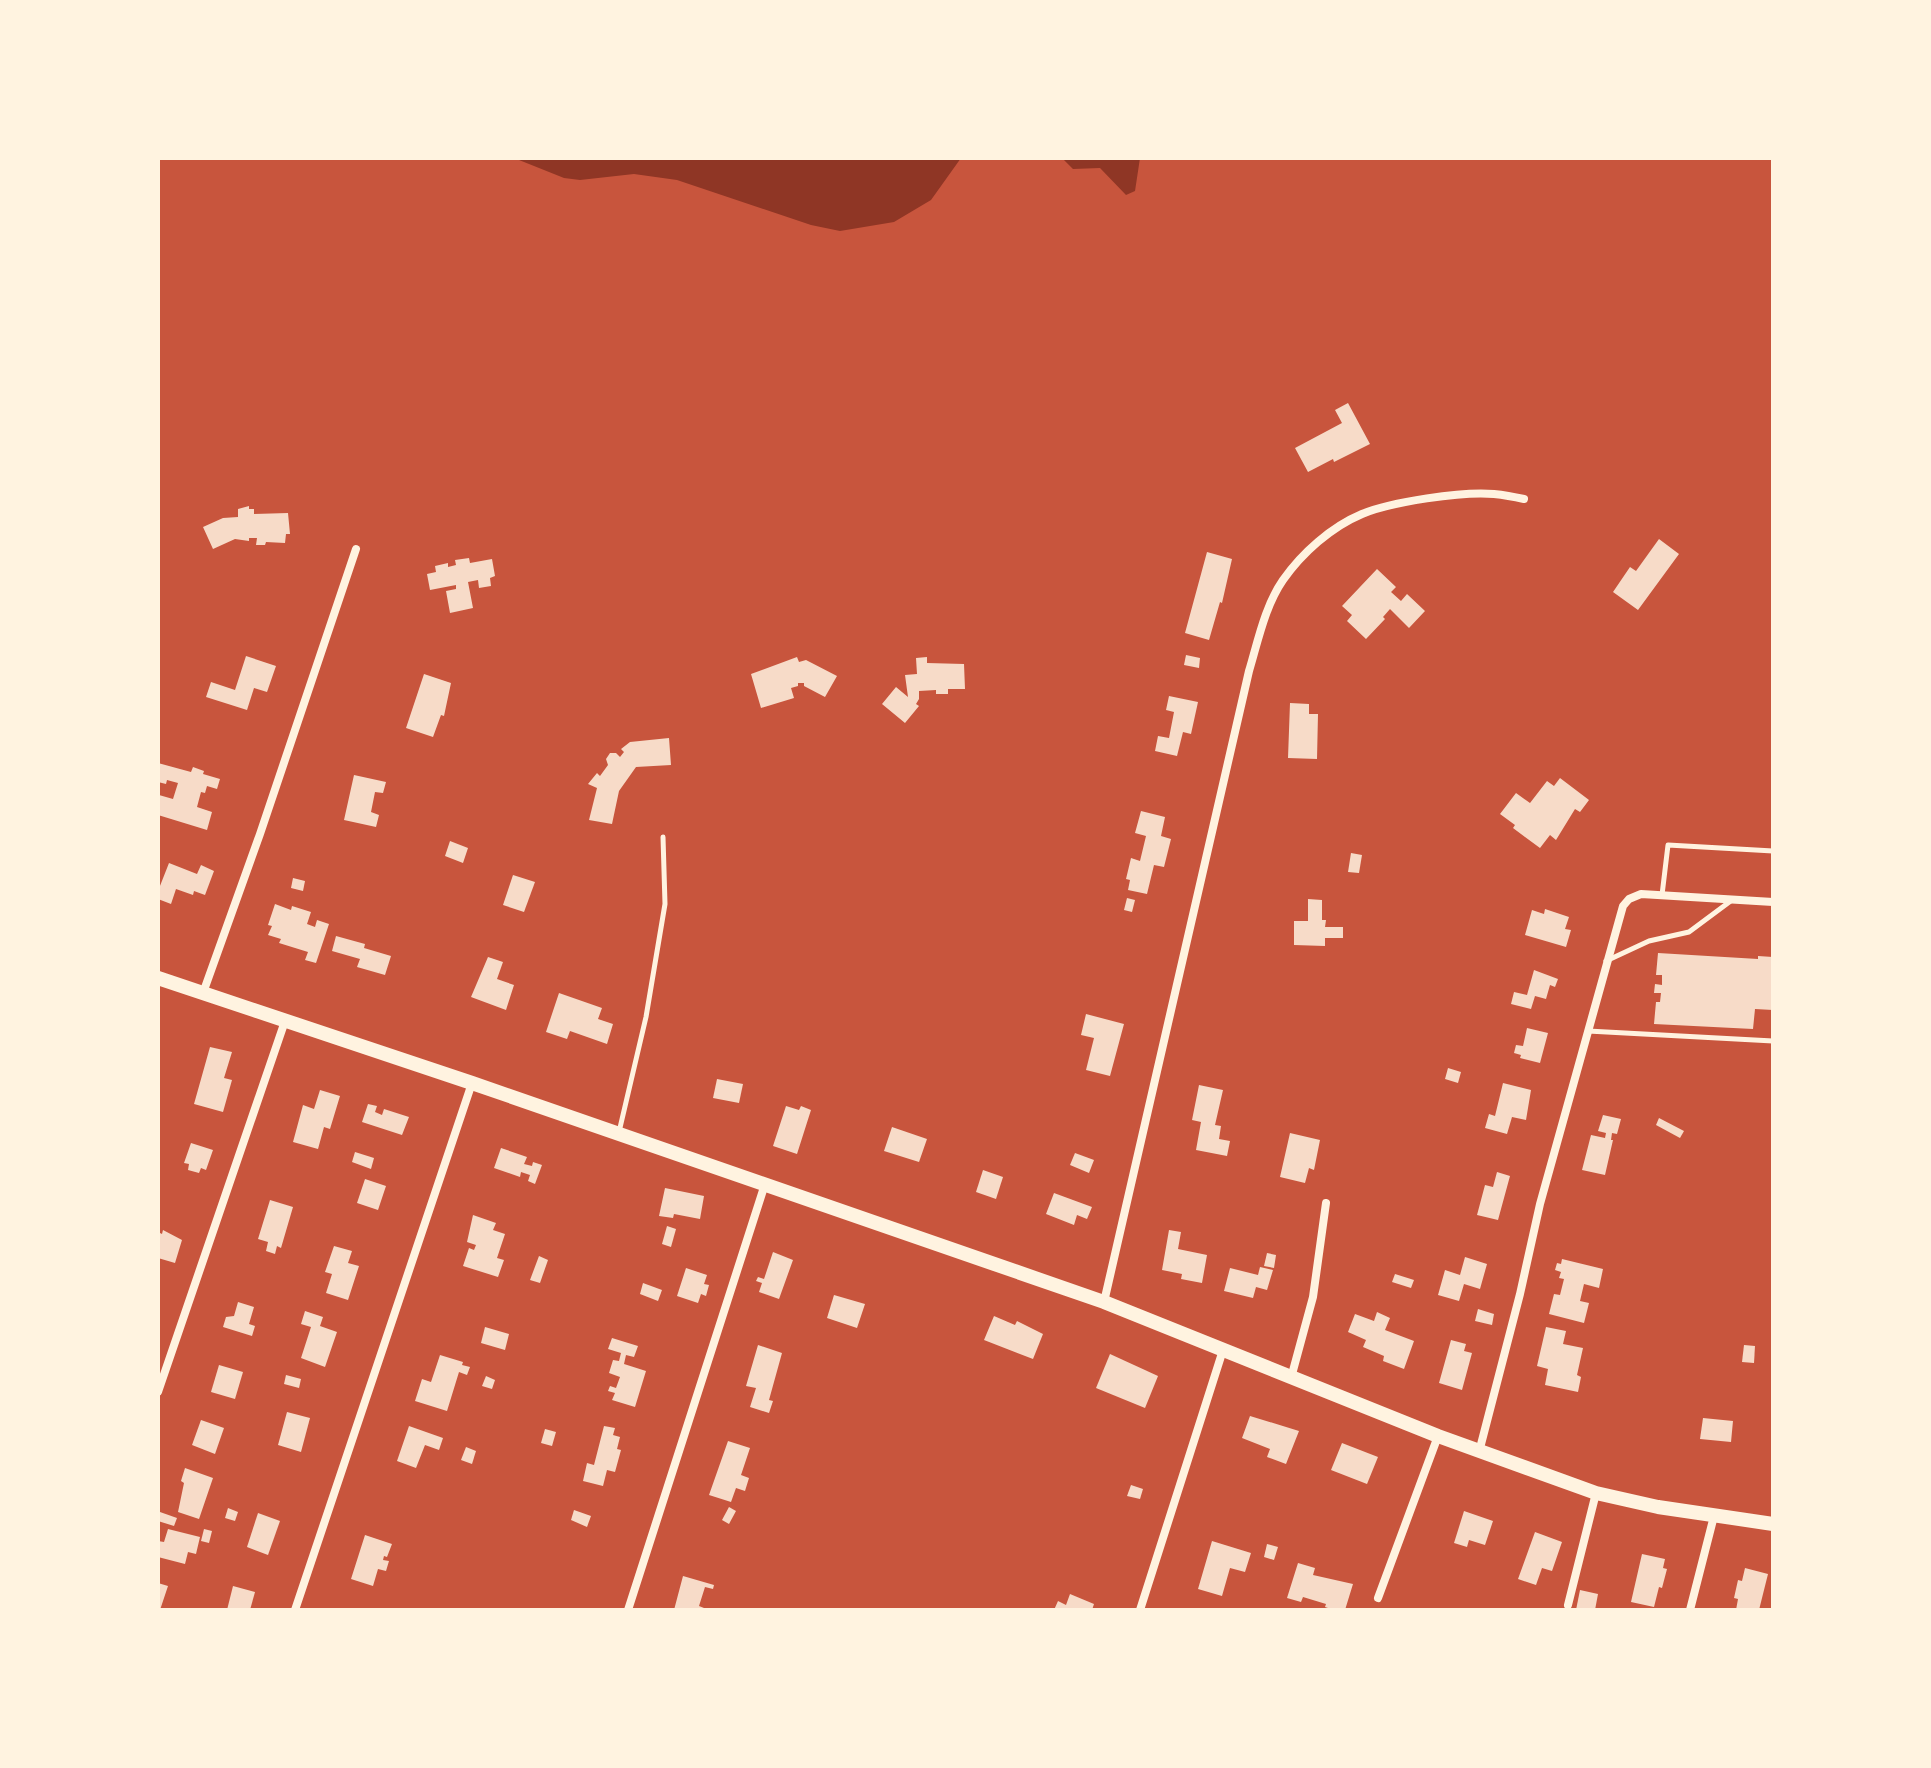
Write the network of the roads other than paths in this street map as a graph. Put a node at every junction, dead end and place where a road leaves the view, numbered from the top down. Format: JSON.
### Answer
{"nodes":[{"id":1,"x":1524,"y":499,"type":"dead end"},
{"id":2,"x":356,"y":549,"type":"dead end"},
{"id":3,"x":663,"y":837,"type":"dead end"},
{"id":4,"x":1773,"y":851,"type":"edge"},
{"id":5,"x":1662,"y":895,"type":"junction"},
{"id":6,"x":1732,"y":899,"type":"junction"},
{"id":7,"x":1773,"y":902,"type":"edge"},
{"id":8,"x":1606,"y":962,"type":"junction"},
{"id":9,"x":158,"y":978,"type":"edge"},
{"id":10,"x":203,"y":993,"type":"junction"},
{"id":11,"x":285,"y":1021,"type":"junction"},
{"id":12,"x":1587,"y":1031,"type":"junction"},
{"id":13,"x":1773,"y":1041,"type":"edge"},
{"id":14,"x":472,"y":1083,"type":"junction"},
{"id":15,"x":619,"y":1133,"type":"junction"},
{"id":16,"x":765,"y":1184,"type":"junction"},
{"id":17,"x":1326,"y":1203,"type":"dead end"},
{"id":18,"x":1104,"y":1302,"type":"junction"},
{"id":19,"x":1223,"y":1350,"type":"junction"},
{"id":20,"x":1291,"y":1378,"type":"junction"},
{"id":21,"x":158,"y":1392,"type":"edge"},
{"id":22,"x":1438,"y":1436,"type":"junction"},
{"id":23,"x":1479,"y":1452,"type":"junction"},
{"id":24,"x":1596,"y":1493,"type":"junction"},
{"id":25,"x":1714,"y":1516,"type":"junction"},
{"id":26,"x":1773,"y":1524,"type":"edge"},
{"id":27,"x":1378,"y":1598,"type":"dead end"},
{"id":28,"x":1568,"y":1605,"type":"dead end"},
{"id":29,"x":295,"y":1610,"type":"edge"},
{"id":30,"x":628,"y":1610,"type":"edge"},
{"id":31,"x":1140,"y":1610,"type":"edge"},
{"id":32,"x":1690,"y":1610,"type":"edge"}],
"edges":[{"from":1,"to":18,"type":"street"},
{"from":2,"to":10,"type":"street"},
{"from":3,"to":15,"type":"lane"},
{"from":4,"to":5,"type":"lane"},
{"from":5,"to":6,"type":"street"},
{"from":5,"to":8,"type":"street"},
{"from":6,"to":7,"type":"street"},
{"from":6,"to":8,"type":"lane"},
{"from":8,"to":12,"type":"street"},
{"from":9,"to":10,"type":"street"},
{"from":10,"to":11,"type":"street"},
{"from":11,"to":14,"type":"street"},
{"from":11,"to":21,"type":"street"},
{"from":12,"to":13,"type":"lane"},
{"from":12,"to":23,"type":"street"},
{"from":14,"to":15,"type":"street"},
{"from":14,"to":29,"type":"street"},
{"from":15,"to":16,"type":"street"},
{"from":16,"to":18,"type":"street"},
{"from":16,"to":30,"type":"street"},
{"from":17,"to":20,"type":"street"},
{"from":18,"to":19,"type":"street"},
{"from":19,"to":20,"type":"street"},
{"from":19,"to":31,"type":"street"},
{"from":20,"to":22,"type":"street"},
{"from":22,"to":23,"type":"street"},
{"from":22,"to":27,"type":"street"},
{"from":23,"to":24,"type":"street"},
{"from":24,"to":25,"type":"street"},
{"from":24,"to":28,"type":"street"},
{"from":25,"to":26,"type":"street"},
{"from":25,"to":32,"type":"street"}]}
